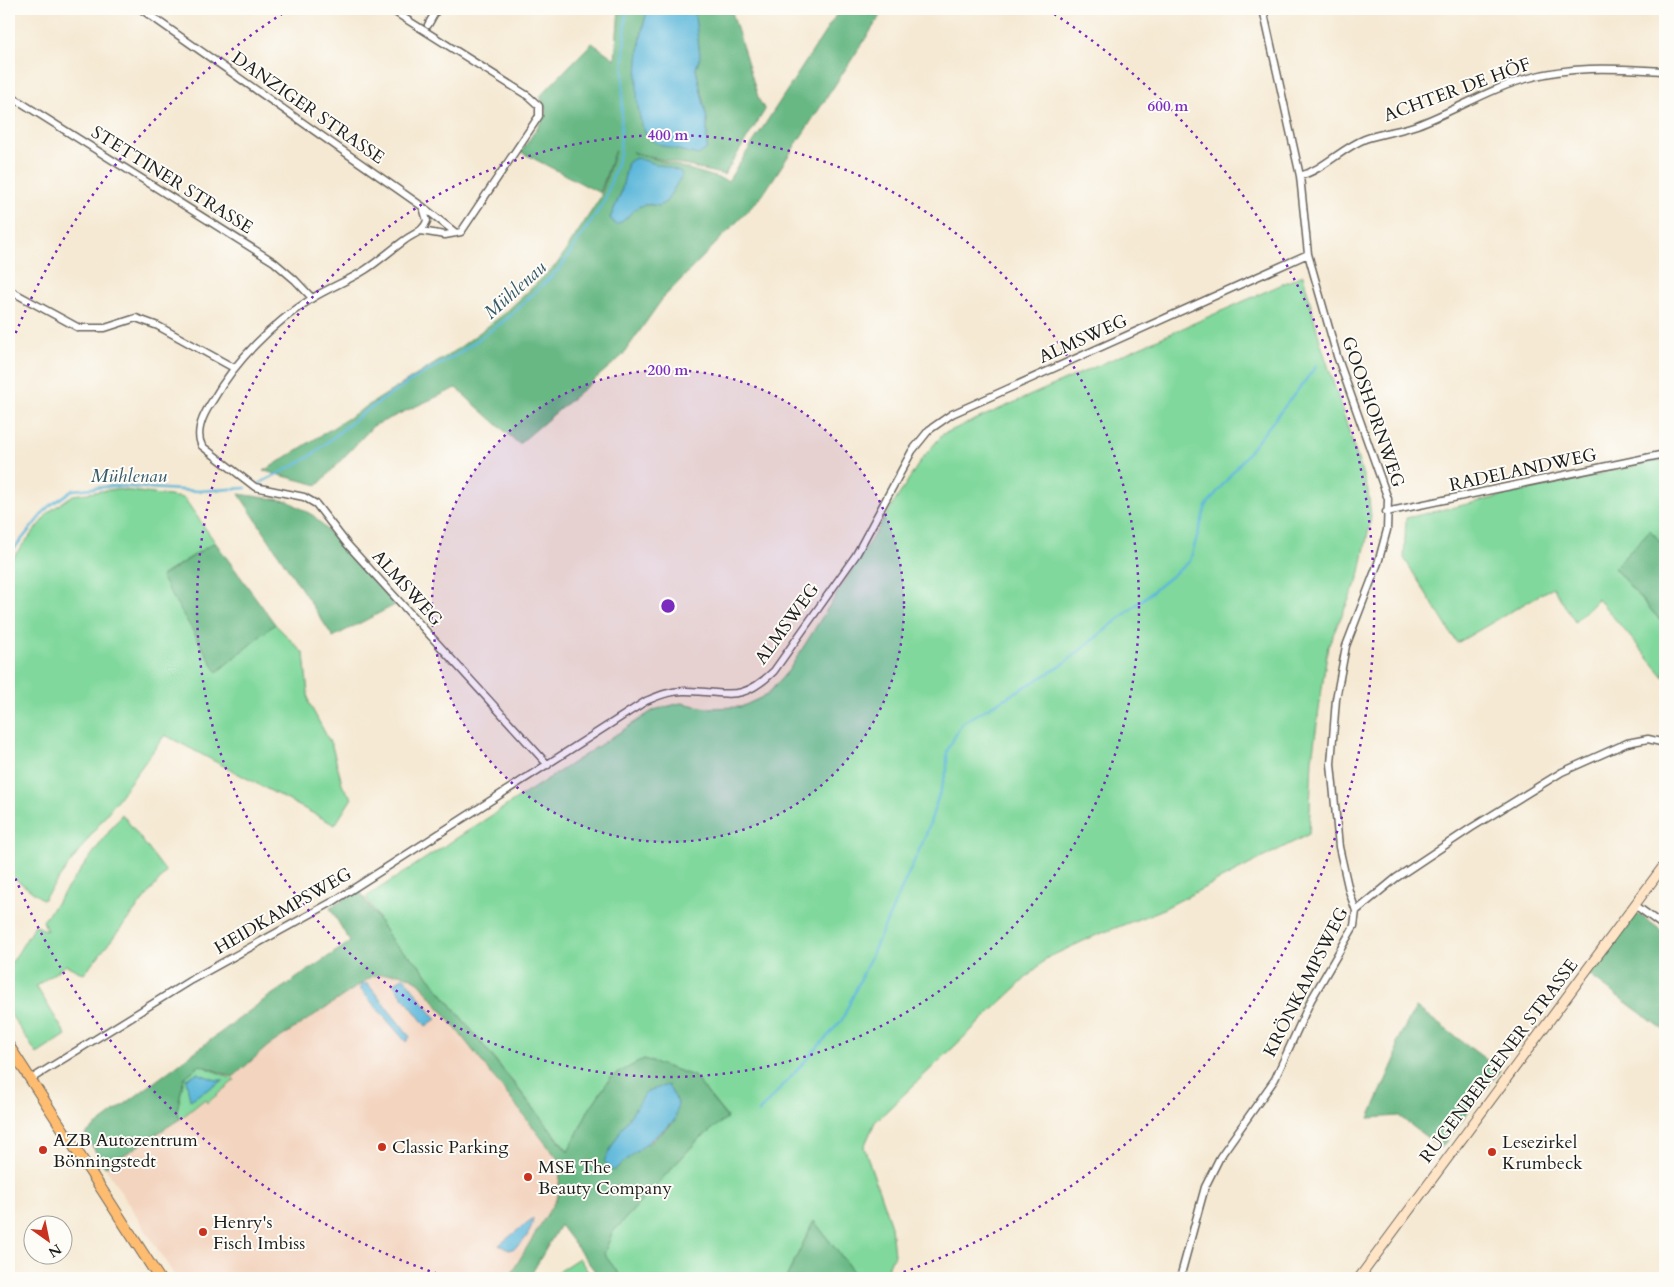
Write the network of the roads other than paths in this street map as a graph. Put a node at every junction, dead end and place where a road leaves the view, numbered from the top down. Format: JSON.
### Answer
{"nodes":[{"id":1,"x":140,"y":9,"type":"edge"},
{"id":2,"x":390,"y":9,"type":"edge"},
{"id":3,"x":437,"y":9,"type":"edge"},
{"id":4,"x":1264,"y":9,"type":"edge"},
{"id":5,"x":428,"y":25,"type":"dead end"},
{"id":6,"x":1665,"y":71,"type":"edge"},
{"id":7,"x":9,"y":95,"type":"edge"},
{"id":8,"x":1300,"y":176,"type":"junction"},
{"id":9,"x":424,"y":207,"type":"junction"},
{"id":10,"x":421,"y":231,"type":"junction"},
{"id":11,"x":456,"y":233,"type":"junction"},
{"id":12,"x":1308,"y":254,"type":"junction"},
{"id":13,"x":9,"y":290,"type":"edge"},
{"id":14,"x":312,"y":298,"type":"junction"},
{"id":15,"x":234,"y":368,"type":"junction"},
{"id":16,"x":1665,"y":454,"type":"edge"},
{"id":17,"x":1386,"y":512,"type":"junction"},
{"id":18,"x":1665,"y":743,"type":"edge"},
{"id":19,"x":548,"y":764,"type":"junction"},
{"id":20,"x":1665,"y":864,"type":"edge"},
{"id":21,"x":1635,"y":905,"type":"junction"},
{"id":22,"x":1356,"y":911,"type":"junction"},
{"id":23,"x":1665,"y":928,"type":"edge"},
{"id":24,"x":9,"y":1046,"type":"edge"},
{"id":25,"x":31,"y":1079,"type":"junction"},
{"id":26,"x":159,"y":1278,"type":"edge"},
{"id":27,"x":1180,"y":1278,"type":"edge"},
{"id":28,"x":1359,"y":1278,"type":"edge"}],
"edges":[{"from":1,"to":9,"type":"street","name":"DANZIGER STRASSE"},
{"from":2,"to":11,"type":"street"},
{"from":3,"to":5,"type":"street"},
{"from":4,"to":8,"type":"street","name":"GOOSHORNWEG"},
{"from":6,"to":8,"type":"street","name":"ACHTER DE HÖF"},
{"from":7,"to":14,"type":"street","name":"STETTINER STRASSE"},
{"from":8,"to":12,"type":"street","name":"GOOSHORNWEG"},
{"from":9,"to":10,"type":"street"},
{"from":9,"to":11,"type":"street","name":"DANZIGER STRASSE"},
{"from":10,"to":11,"type":"street"},
{"from":10,"to":14,"type":"street"},
{"from":12,"to":17,"type":"street","name":"GOOSHORNWEG"},
{"from":12,"to":19,"type":"street","name":"ALMSWEG"},
{"from":13,"to":15,"type":"street"},
{"from":14,"to":15,"type":"street"},
{"from":15,"to":19,"type":"street","name":"ALMSWEG"},
{"from":16,"to":17,"type":"street","name":"RADELANDWEG"},
{"from":17,"to":22,"type":"street","name":"GOOSHORNWEG"},
{"from":18,"to":22,"type":"street","name":"KRÖNKAMPSWEG"},
{"from":19,"to":25,"type":"street","name":"HEIDKAMPSWEG"},
{"from":20,"to":21,"type":"main road","name":"RUGENBERGENER STRASSE"},
{"from":21,"to":23,"type":"street"},
{"from":21,"to":28,"type":"main road","name":"RUGENBERGENER STRASSE"},
{"from":22,"to":27,"type":"street","name":"KRÖNKAMPSWEG"},
{"from":24,"to":25,"type":"main road"},
{"from":25,"to":26,"type":"main road"}]}
